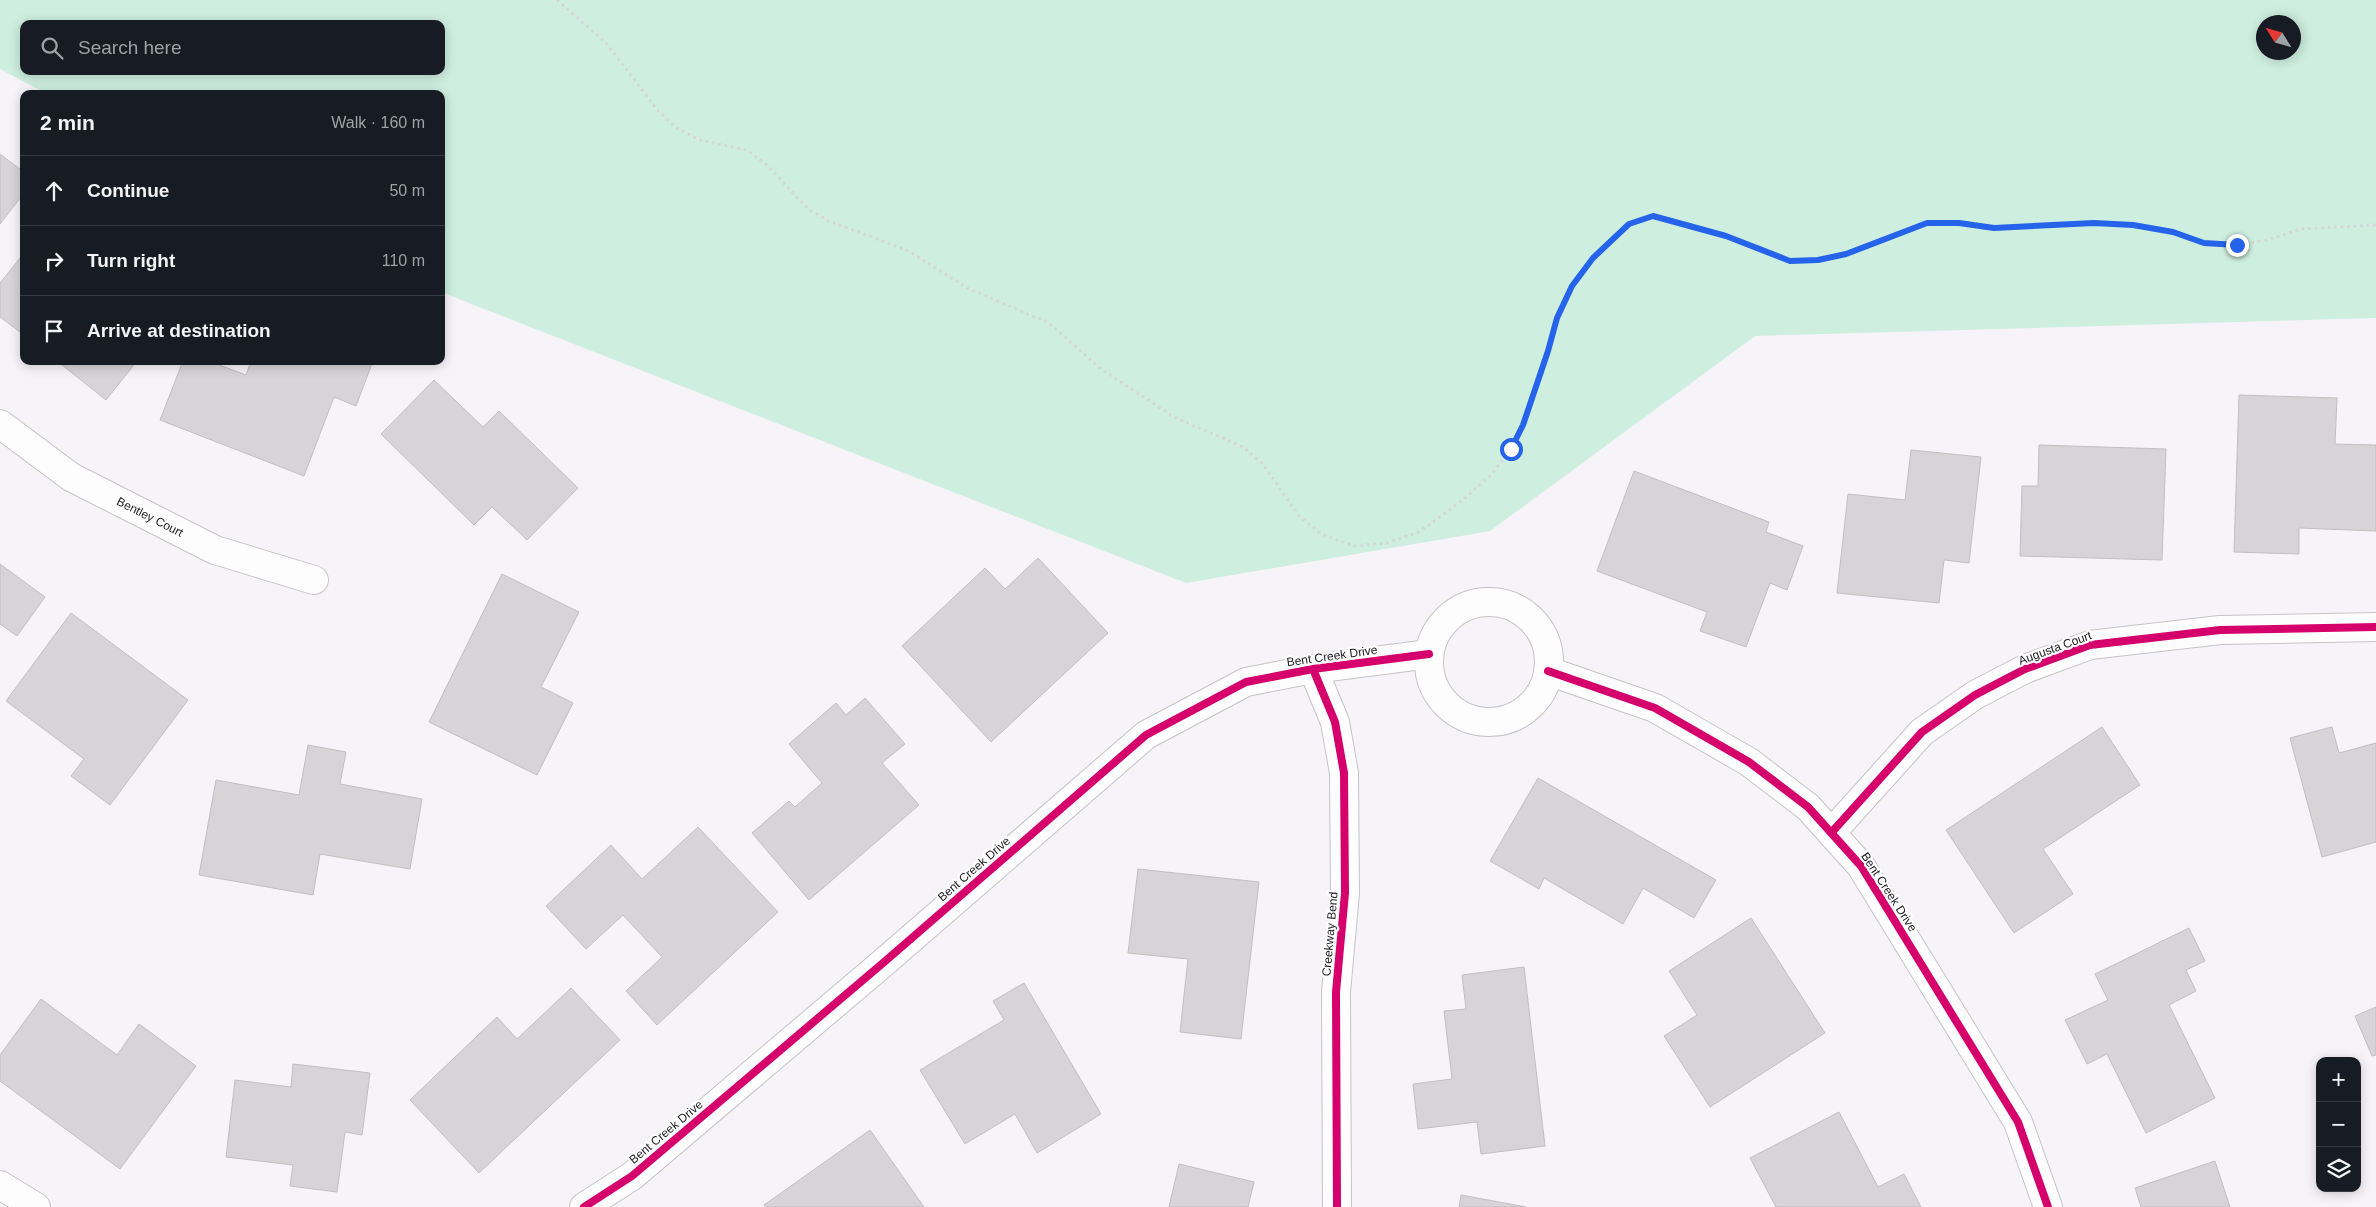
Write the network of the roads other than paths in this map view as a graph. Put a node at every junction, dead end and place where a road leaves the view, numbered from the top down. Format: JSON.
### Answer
{"nodes":[{"id":1,"x":0,"y":424,"type":"edge"},
{"id":2,"x":314,"y":580,"type":"dead end"},
{"id":3,"x":2376,"y":627,"type":"edge"},
{"id":4,"x":1429,"y":654,"type":"junction"},
{"id":5,"x":1313,"y":669,"type":"junction"},
{"id":6,"x":1548,"y":671,"type":"junction"},
{"id":7,"x":1832,"y":832,"type":"junction"},
{"id":8,"x":0,"y":1185,"type":"edge"},
{"id":9,"x":36,"y":1207,"type":"edge"},
{"id":10,"x":584,"y":1207,"type":"edge"},
{"id":11,"x":1337,"y":1207,"type":"edge"},
{"id":12,"x":2048,"y":1207,"type":"edge"}],
"edges":[{"from":1,"to":2,"type":"street","name":"Bentley Court"},
{"from":3,"to":7,"type":"street","name":"Augusta Court"},
{"from":4,"to":5,"type":"street","name":"Bent Creek Drive"},
{"from":4,"to":6,"type":"street"},
{"from":4,"to":6,"type":"street"},
{"from":5,"to":10,"type":"street","name":"Bent Creek Drive"},
{"from":5,"to":11,"type":"street","name":"Creekway Bend"},
{"from":6,"to":7,"type":"street","name":"Bent Creek Drive"},
{"from":7,"to":12,"type":"street","name":"Bent Creek Drive"},
{"from":8,"to":9,"type":"street"}]}
